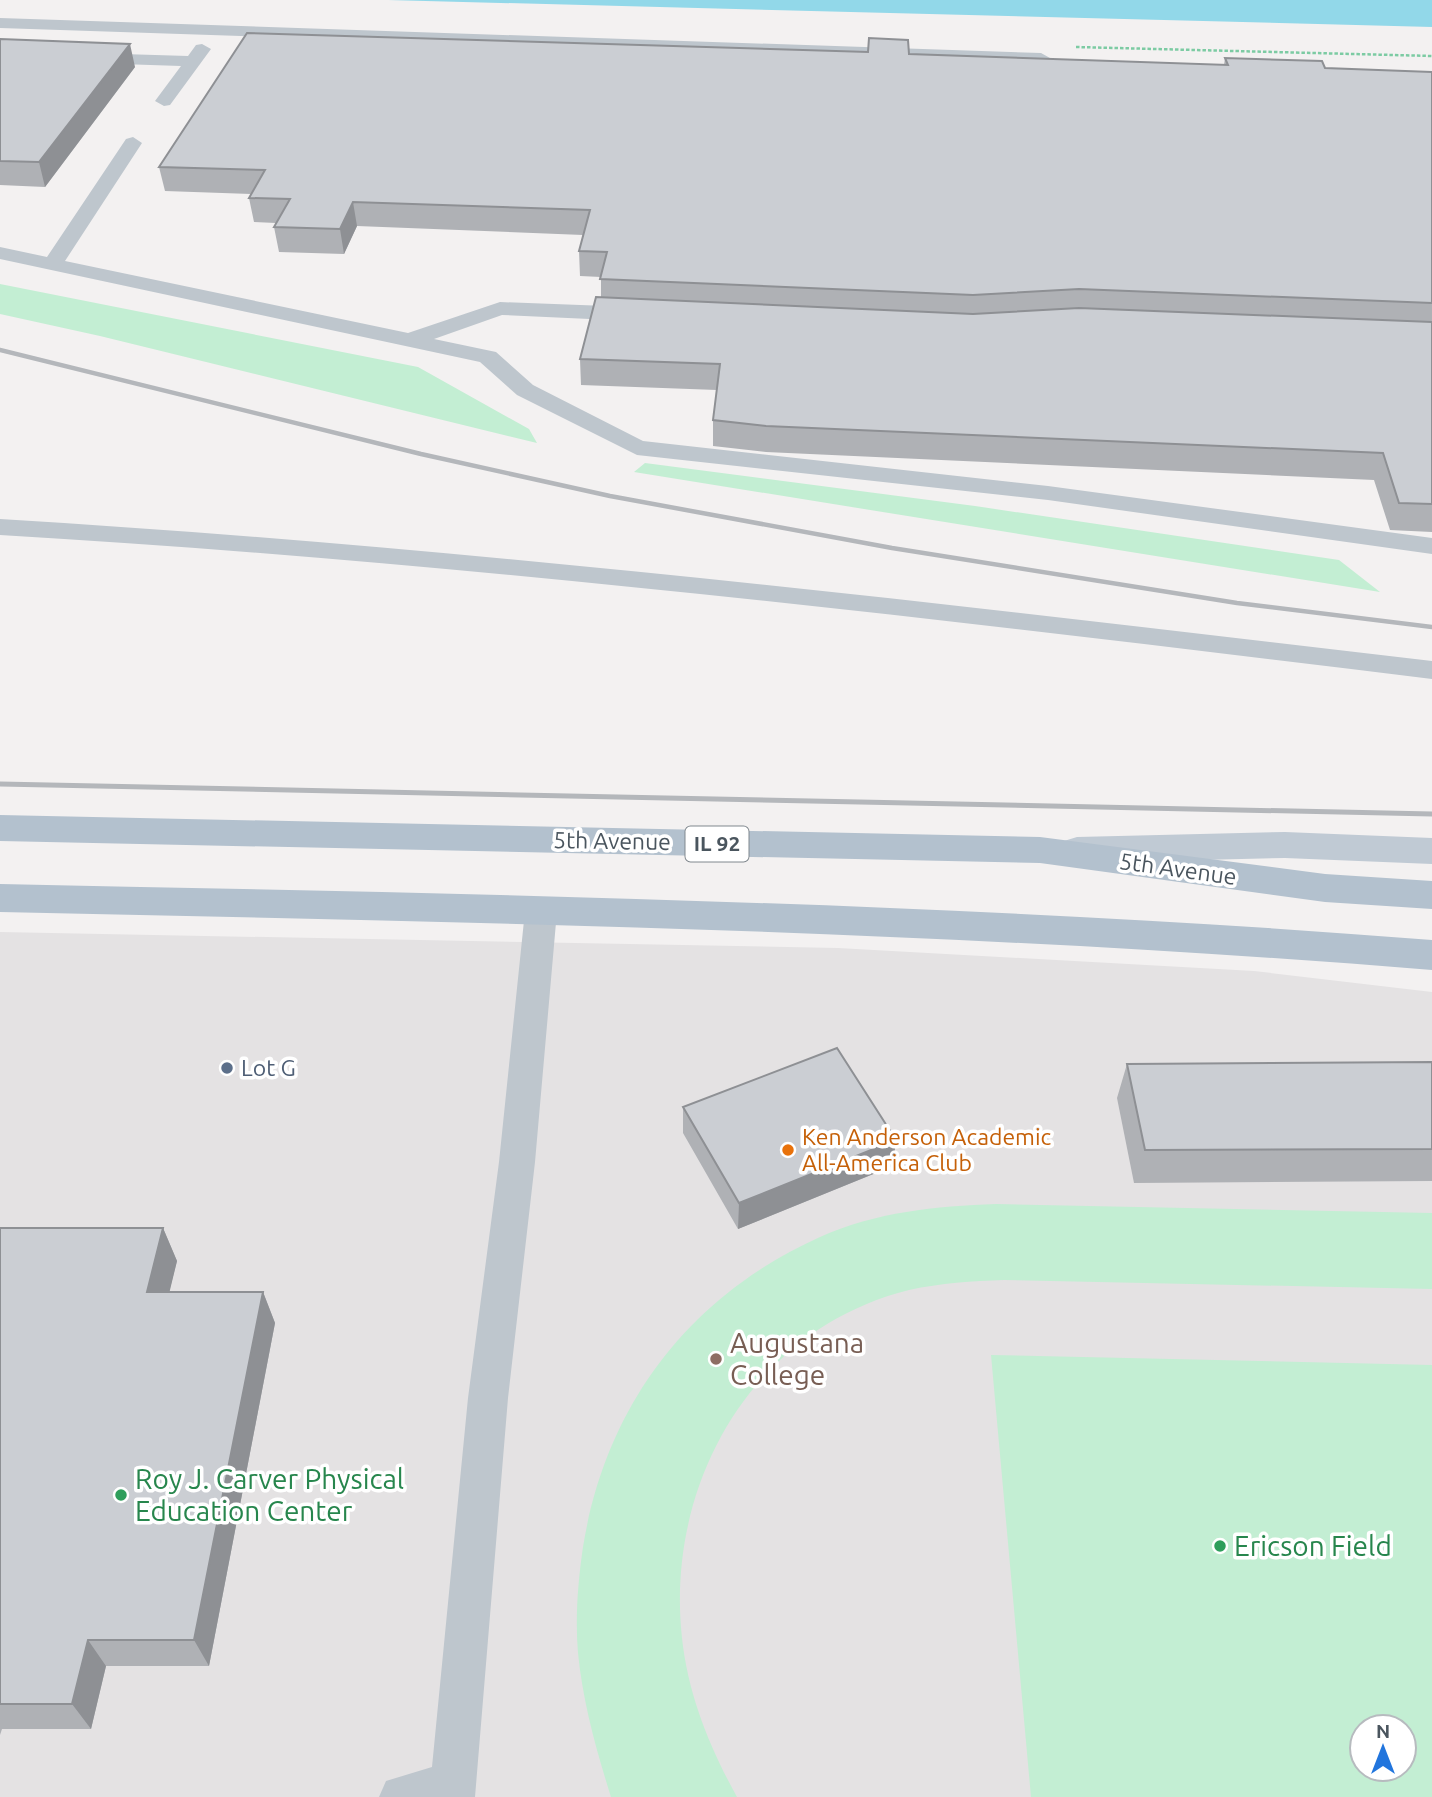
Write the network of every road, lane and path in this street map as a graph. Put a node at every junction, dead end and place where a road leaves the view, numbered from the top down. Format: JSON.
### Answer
{"nodes":[{"id":1,"x":0,"y":23,"type":"edge"},
{"id":2,"x":216,"y":30,"type":"junction"},
{"id":3,"x":69,"y":57,"type":"edge"},
{"id":4,"x":1062,"y":59,"type":"edge"},
{"id":5,"x":193,"y":61,"type":"junction"},
{"id":6,"x":164,"y":101,"type":"dead end"},
{"id":7,"x":133,"y":143,"type":"dead end"},
{"id":8,"x":0,"y":253,"type":"edge"},
{"id":9,"x":52,"y":264,"type":"junction"},
{"id":10,"x":652,"y":315,"type":"edge"},
{"id":11,"x":410,"y":340,"type":"junction"},
{"id":12,"x":0,"y":527,"type":"edge"},
{"id":13,"x":1432,"y":547,"type":"edge"},
{"id":14,"x":1432,"y":670,"type":"edge"},
{"id":15,"x":0,"y":828,"type":"edge"},
{"id":16,"x":1040,"y":850,"type":"junction"},
{"id":17,"x":1432,"y":851,"type":"edge"},
{"id":18,"x":1432,"y":895,"type":"edge"},
{"id":19,"x":0,"y":898,"type":"edge"},
{"id":20,"x":541,"y":911,"type":"junction"},
{"id":21,"x":1432,"y":955,"type":"edge"},
{"id":22,"x":453,"y":1791,"type":"edge"},
{"id":23,"x":402,"y":1797,"type":"edge"}],
"edges":[{"from":1,"to":2,"type":"lane"},
{"from":2,"to":4,"type":"lane"},
{"from":2,"to":5,"type":"lane"},
{"from":3,"to":5,"type":"lane"},
{"from":5,"to":6,"type":"lane"},
{"from":7,"to":9,"type":"lane"},
{"from":8,"to":9,"type":"lane"},
{"from":9,"to":11,"type":"lane"},
{"from":10,"to":11,"type":"lane"},
{"from":11,"to":13,"type":"lane"},
{"from":12,"to":14,"type":"lane"},
{"from":15,"to":16,"type":"main road","name":"5th Avenue","number":"IL 92"},
{"from":16,"to":17,"type":"street"},
{"from":16,"to":18,"type":"main road","name":"5th Avenue","number":"IL 92"},
{"from":19,"to":20,"type":"main road"},
{"from":20,"to":21,"type":"main road"},
{"from":20,"to":22,"type":"lane"},
{"from":22,"to":23,"type":"lane"}]}
